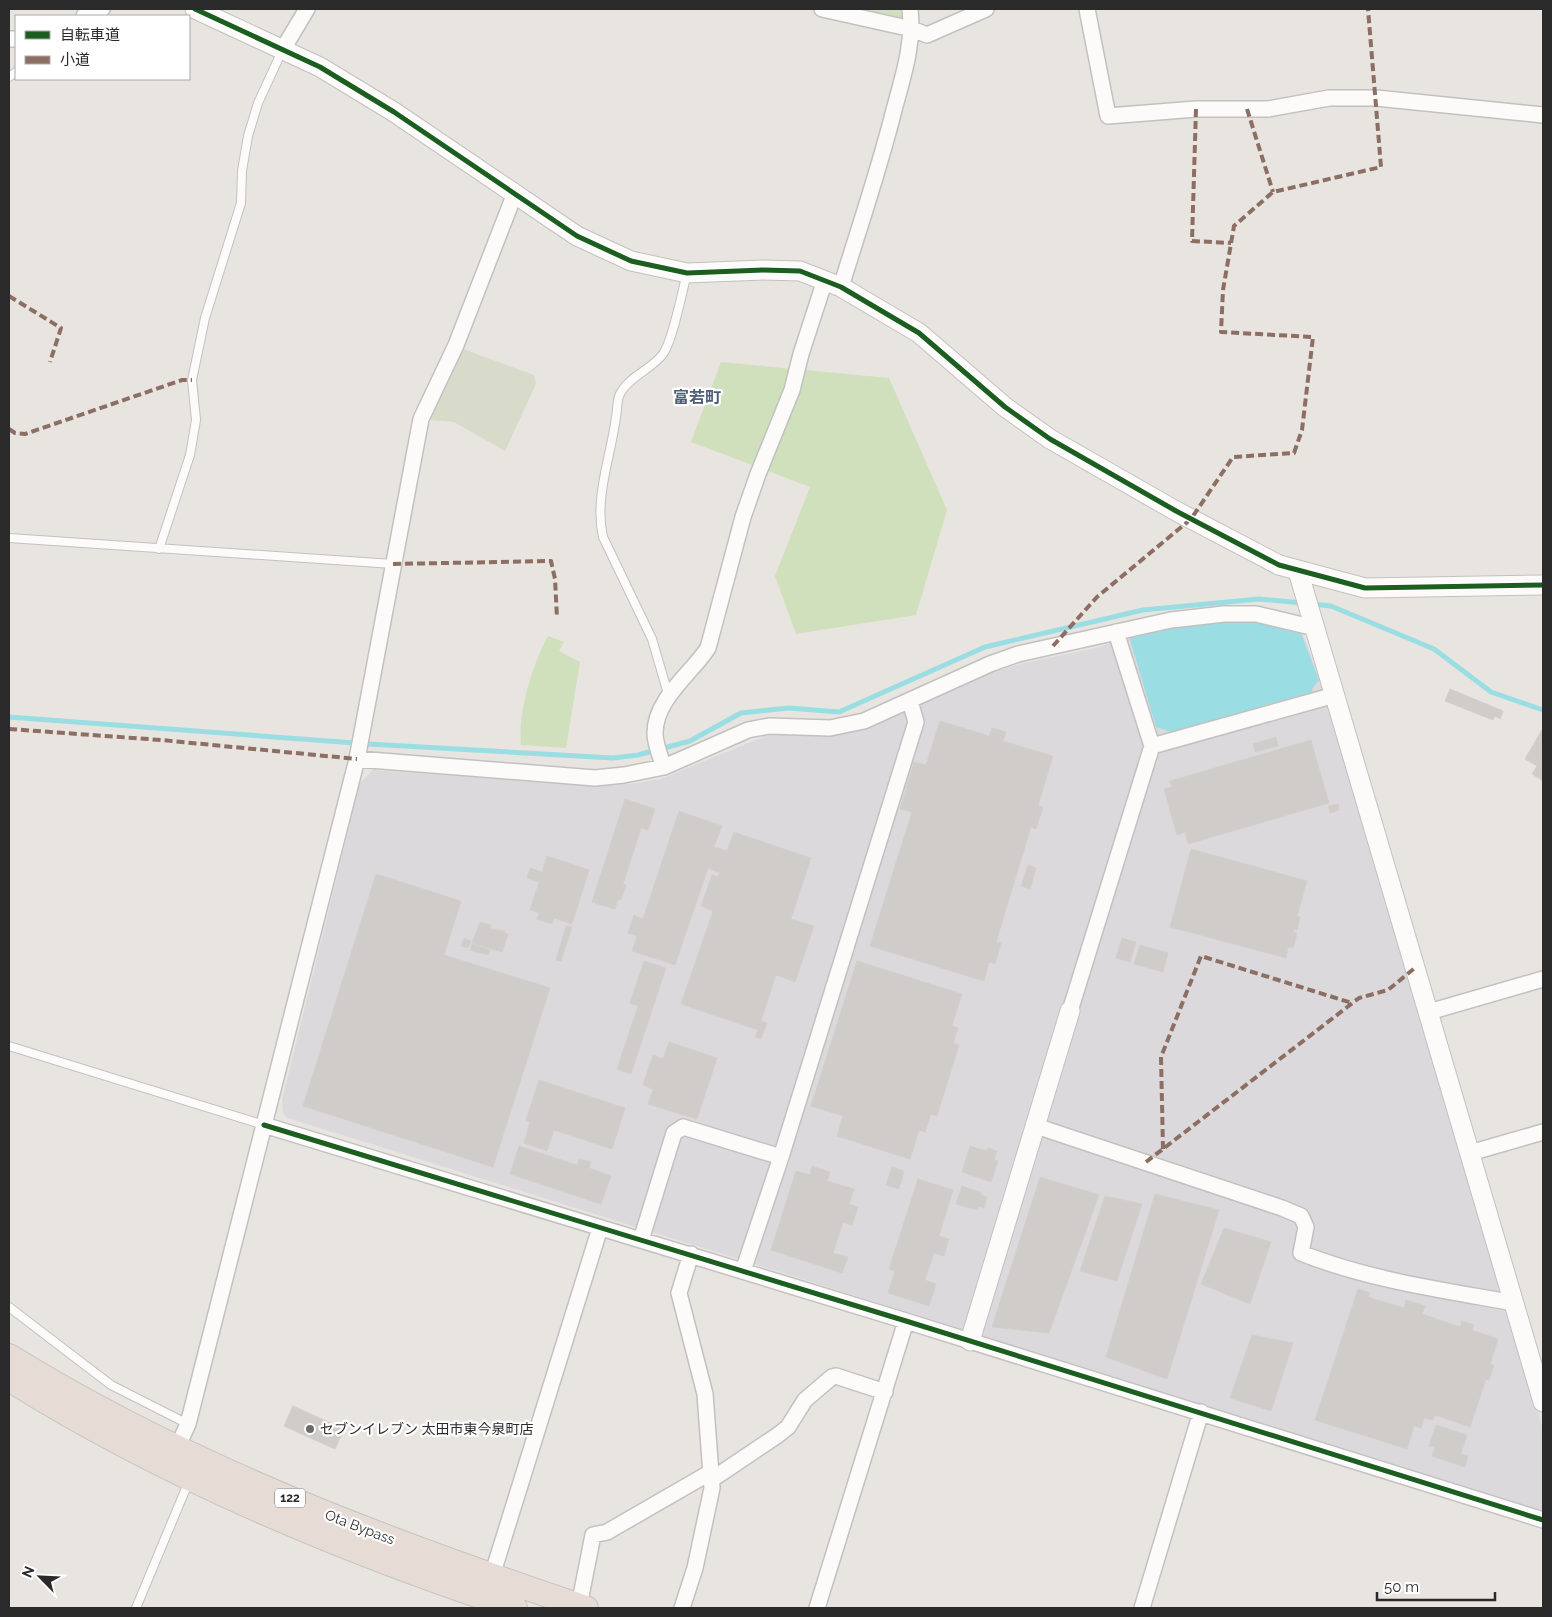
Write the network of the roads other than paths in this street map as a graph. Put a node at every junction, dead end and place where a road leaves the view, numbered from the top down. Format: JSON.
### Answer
{"nodes":[{"id":1,"x":102,"y":9,"type":"edge"},
{"id":2,"x":195,"y":9,"type":"edge"},
{"id":3,"x":307,"y":9,"type":"edge"},
{"id":4,"x":822,"y":9,"type":"edge"},
{"id":5,"x":910,"y":9,"type":"edge"},
{"id":6,"x":986,"y":9,"type":"edge"},
{"id":7,"x":1087,"y":9,"type":"edge"},
{"id":8,"x":87,"y":15,"type":"edge"},
{"id":9,"x":912,"y":30,"type":"junction"},
{"id":10,"x":283,"y":49,"type":"junction"},
{"id":11,"x":1543,"y":115,"type":"edge"},
{"id":12,"x":515,"y":194,"type":"junction"},
{"id":13,"x":687,"y":274,"type":"junction"},
{"id":14,"x":833,"y":283,"type":"junction"},
{"id":15,"x":9,"y":538,"type":"edge"},
{"id":16,"x":159,"y":549,"type":"junction"},
{"id":17,"x":393,"y":564,"type":"junction"},
{"id":18,"x":1298,"y":572,"type":"junction"},
{"id":19,"x":1543,"y":585,"type":"edge"},
{"id":20,"x":1310,"y":612,"type":"junction"},
{"id":21,"x":1116,"y":632,"type":"junction"},
{"id":22,"x":1335,"y":696,"type":"junction"},
{"id":23,"x":669,"y":697,"type":"junction"},
{"id":24,"x":910,"y":701,"type":"junction"},
{"id":25,"x":1152,"y":746,"type":"junction"},
{"id":26,"x":358,"y":754,"type":"junction"},
{"id":27,"x":660,"y":754,"type":"junction"},
{"id":28,"x":1543,"y":979,"type":"edge"},
{"id":29,"x":1070,"y":1011,"type":"joint"},
{"id":30,"x":1429,"y":1012,"type":"junction"},
{"id":31,"x":9,"y":1046,"type":"edge"},
{"id":32,"x":264,"y":1125,"type":"junction"},
{"id":33,"x":1036,"y":1126,"type":"junction"},
{"id":34,"x":1543,"y":1132,"type":"edge"},
{"id":35,"x":1470,"y":1153,"type":"junction"},
{"id":36,"x":781,"y":1157,"type":"junction"},
{"id":37,"x":600,"y":1228,"type":"junction"},
{"id":38,"x":641,"y":1240,"type":"junction"},
{"id":39,"x":690,"y":1254,"type":"junction"},
{"id":40,"x":743,"y":1271,"type":"junction"},
{"id":41,"x":1514,"y":1303,"type":"junction"},
{"id":42,"x":9,"y":1307,"type":"edge"},
{"id":43,"x":906,"y":1320,"type":"junction"},
{"id":44,"x":970,"y":1341,"type":"junction"},
{"id":45,"x":9,"y":1356,"type":"edge"},
{"id":46,"x":9,"y":1380,"type":"edge"},
{"id":47,"x":884,"y":1392,"type":"junction"},
{"id":48,"x":1543,"y":1402,"type":"edge"},
{"id":49,"x":1201,"y":1412,"type":"junction"},
{"id":50,"x":188,"y":1424,"type":"junction"},
{"id":51,"x":177,"y":1448,"type":"junction"},
{"id":52,"x":711,"y":1476,"type":"junction"},
{"id":53,"x":191,"y":1477,"type":"junction"},
{"id":54,"x":1543,"y":1520,"type":"edge"},
{"id":55,"x":492,"y":1576,"type":"junction"},
{"id":56,"x":482,"y":1603,"type":"edge"},
{"id":57,"x":583,"y":1607,"type":"edge"},
{"id":58,"x":136,"y":1608,"type":"edge"},
{"id":59,"x":515,"y":1608,"type":"edge"},
{"id":60,"x":682,"y":1608,"type":"edge"},
{"id":61,"x":817,"y":1608,"type":"edge"},
{"id":62,"x":1142,"y":1608,"type":"edge"}],
"edges":[{"from":1,"to":8,"type":"street"},
{"from":2,"to":10,"type":"street"},
{"from":3,"to":10,"type":"street"},
{"from":4,"to":9,"type":"street"},
{"from":5,"to":9,"type":"street"},
{"from":6,"to":9,"type":"street"},
{"from":7,"to":11,"type":"street"},
{"from":9,"to":14,"type":"street"},
{"from":10,"to":12,"type":"street"},
{"from":10,"to":16,"type":"lane"},
{"from":12,"to":13,"type":"street"},
{"from":12,"to":17,"type":"street"},
{"from":13,"to":14,"type":"street"},
{"from":13,"to":23,"type":"lane"},
{"from":14,"to":18,"type":"street"},
{"from":14,"to":23,"type":"street"},
{"from":15,"to":16,"type":"lane"},
{"from":16,"to":17,"type":"lane"},
{"from":17,"to":26,"type":"street"},
{"from":18,"to":19,"type":"street"},
{"from":18,"to":20,"type":"street"},
{"from":20,"to":21,"type":"street"},
{"from":20,"to":22,"type":"street"},
{"from":21,"to":24,"type":"street"},
{"from":21,"to":25,"type":"street"},
{"from":22,"to":25,"type":"street"},
{"from":22,"to":30,"type":"street"},
{"from":23,"to":27,"type":"street"},
{"from":24,"to":27,"type":"street"},
{"from":24,"to":36,"type":"street"},
{"from":25,"to":29,"type":"street"},
{"from":26,"to":27,"type":"street"},
{"from":26,"to":32,"type":"street"},
{"from":28,"to":30,"type":"street"},
{"from":29,"to":33,"type":"street"},
{"from":30,"to":35,"type":"street"},
{"from":31,"to":32,"type":"lane"},
{"from":32,"to":37,"type":"street"},
{"from":32,"to":50,"type":"street"},
{"from":33,"to":41,"type":"street"},
{"from":33,"to":44,"type":"street"},
{"from":34,"to":35,"type":"street"},
{"from":35,"to":41,"type":"street"},
{"from":36,"to":38,"type":"street"},
{"from":36,"to":40,"type":"street"},
{"from":37,"to":38,"type":"street"},
{"from":37,"to":55,"type":"street"},
{"from":38,"to":39,"type":"street"},
{"from":39,"to":40,"type":"street"},
{"from":39,"to":52,"type":"street"},
{"from":40,"to":43,"type":"street"},
{"from":41,"to":48,"type":"street"},
{"from":42,"to":50,"type":"lane"},
{"from":43,"to":44,"type":"street"},
{"from":43,"to":47,"type":"street"},
{"from":44,"to":49,"type":"street"},
{"from":45,"to":51,"type":"highway","name":"Ota Bypass","number":"122"},
{"from":46,"to":53,"type":"highway","name":"Ota Bypass","number":"122"},
{"from":47,"to":52,"type":"street"},
{"from":47,"to":61,"type":"street"},
{"from":49,"to":54,"type":"street"},
{"from":49,"to":62,"type":"street"},
{"from":50,"to":51,"type":"street"},
{"from":51,"to":55,"type":"highway","name":"Ota Bypass","number":"122"},
{"from":52,"to":57,"type":"street"},
{"from":52,"to":60,"type":"street"},
{"from":53,"to":56,"type":"highway","name":"Ota Bypass","number":"122"},
{"from":53,"to":58,"type":"lane"},
{"from":55,"to":56,"type":"street"},
{"from":55,"to":57,"type":"highway","name":"Ota Bypass","number":"122"},
{"from":56,"to":59,"type":"highway","name":"Ota Bypass","number":"122"}]}
